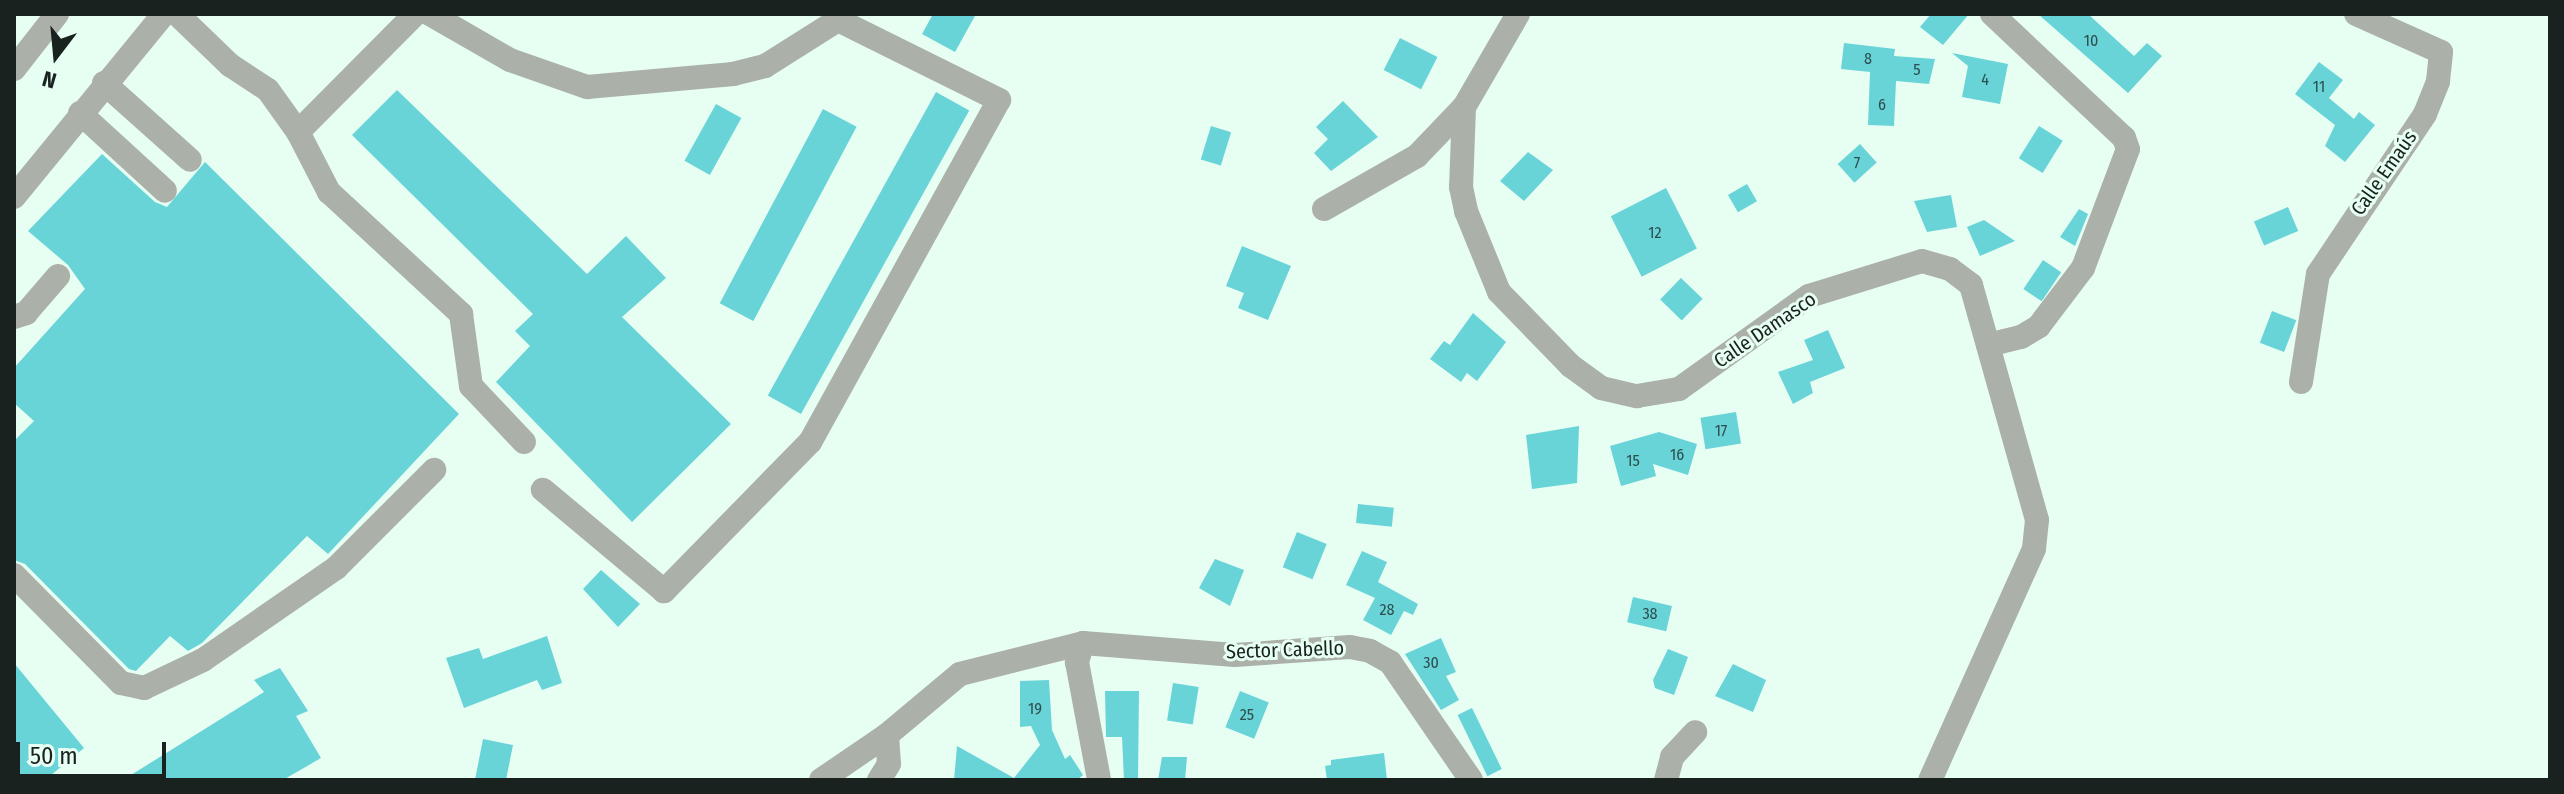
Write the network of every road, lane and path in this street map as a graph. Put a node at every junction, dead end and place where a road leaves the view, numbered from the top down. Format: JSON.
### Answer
{"nodes":[{"id":1,"x":57,"y":14,"type":"edge"},
{"id":2,"x":164,"y":14,"type":"edge"},
{"id":3,"x":177,"y":14,"type":"edge"},
{"id":4,"x":415,"y":14,"type":"edge"},
{"id":5,"x":430,"y":14,"type":"edge"},
{"id":6,"x":1518,"y":14,"type":"edge"},
{"id":7,"x":1992,"y":14,"type":"edge"},
{"id":8,"x":2356,"y":14,"type":"edge"},
{"id":9,"x":14,"y":69,"type":"edge"},
{"id":10,"x":104,"y":83,"type":"junction"},
{"id":11,"x":1464,"y":107,"type":"junction"},
{"id":12,"x":80,"y":113,"type":"junction"},
{"id":13,"x":298,"y":132,"type":"junction"},
{"id":14,"x":190,"y":160,"type":"dead end"},
{"id":15,"x":165,"y":191,"type":"dead end"},
{"id":16,"x":14,"y":197,"type":"edge"},
{"id":17,"x":1324,"y":209,"type":"dead end"},
{"id":18,"x":58,"y":276,"type":"dead end"},
{"id":19,"x":14,"y":317,"type":"edge"},
{"id":20,"x":1988,"y":345,"type":"junction"},
{"id":21,"x":2301,"y":382,"type":"dead end"},
{"id":22,"x":524,"y":442,"type":"dead end"},
{"id":23,"x":434,"y":470,"type":"dead end"},
{"id":24,"x":543,"y":490,"type":"dead end"},
{"id":25,"x":14,"y":575,"type":"edge"},
{"id":26,"x":1083,"y":643,"type":"junction"},
{"id":27,"x":1695,"y":732,"type":"dead end"},
{"id":28,"x":887,"y":735,"type":"junction"},
{"id":29,"x":821,"y":780,"type":"edge"},
{"id":30,"x":879,"y":780,"type":"edge"},
{"id":31,"x":1099,"y":780,"type":"edge"},
{"id":32,"x":1471,"y":780,"type":"edge"},
{"id":33,"x":1666,"y":780,"type":"edge"},
{"id":34,"x":1930,"y":780,"type":"edge"}],
"edges":[{"from":1,"to":9,"type":"street"},
{"from":2,"to":10,"type":"street"},
{"from":3,"to":13,"type":"street"},
{"from":4,"to":13,"type":"street"},
{"from":5,"to":24,"type":"street"},
{"from":6,"to":11,"type":"street","name":"Calle Damasco"},
{"from":7,"to":20,"type":"street"},
{"from":8,"to":21,"type":"street","name":"Calle Emaús"},
{"from":10,"to":12,"type":"street"},
{"from":10,"to":14,"type":"street"},
{"from":11,"to":17,"type":"street","name":"Calle Damasco"},
{"from":11,"to":20,"type":"street","name":"Calle Damasco"},
{"from":12,"to":15,"type":"street"},
{"from":12,"to":16,"type":"street"},
{"from":13,"to":22,"type":"street"},
{"from":18,"to":19,"type":"street"},
{"from":20,"to":34,"type":"street","name":"Calle Damasco"},
{"from":23,"to":25,"type":"street"},
{"from":26,"to":28,"type":"street","name":"Sector Cabello"},
{"from":26,"to":31,"type":"street"},
{"from":26,"to":32,"type":"street","name":"Sector Cabello"},
{"from":27,"to":33,"type":"street"},
{"from":28,"to":29,"type":"street","name":"Sector Cabello"},
{"from":28,"to":30,"type":"street"}]}
